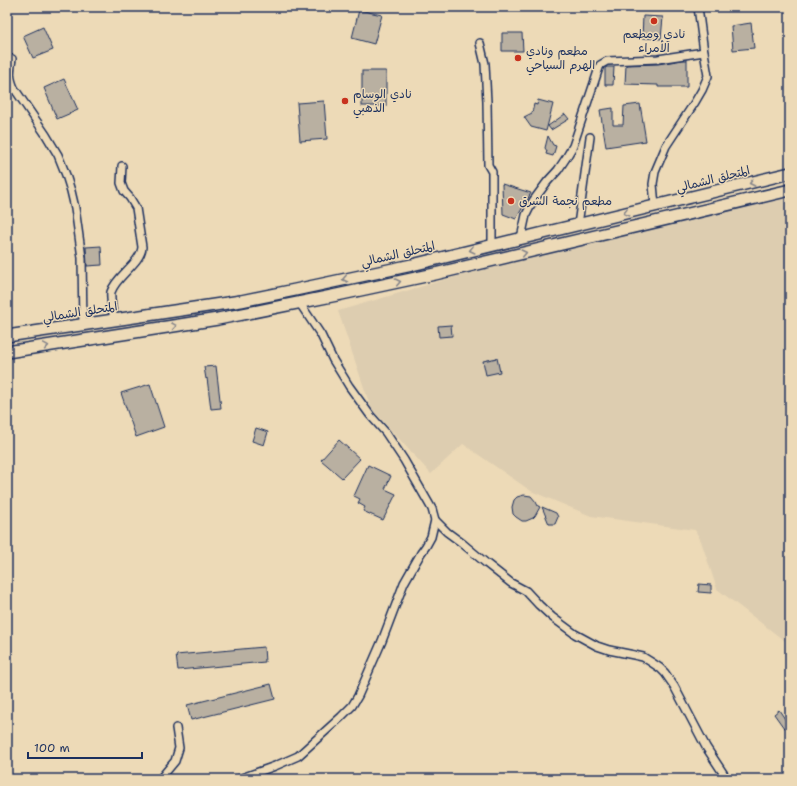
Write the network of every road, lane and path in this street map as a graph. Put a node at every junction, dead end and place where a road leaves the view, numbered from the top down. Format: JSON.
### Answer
{"nodes":[{"id":1,"x":698,"y":7,"type":"edge"},
{"id":2,"x":480,"y":43,"type":"dead end"},
{"id":3,"x":704,"y":52,"type":"junction"},
{"id":4,"x":12,"y":59,"type":"dead end"},
{"id":5,"x":590,"y":137,"type":"dead end"},
{"id":6,"x":122,"y":166,"type":"dead end"},
{"id":7,"x":790,"y":173,"type":"edge"},
{"id":8,"x":790,"y":190,"type":"edge"},
{"id":9,"x":655,"y":206,"type":"junction"},
{"id":10,"x":578,"y":225,"type":"junction"},
{"id":11,"x":522,"y":238,"type":"junction"},
{"id":12,"x":492,"y":245,"type":"junction"},
{"id":13,"x":299,"y":302,"type":"junction"},
{"id":14,"x":114,"y":320,"type":"junction"},
{"id":15,"x":83,"y":325,"type":"junction"},
{"id":16,"x":7,"y":336,"type":"edge"},
{"id":17,"x":7,"y":352,"type":"edge"},
{"id":18,"x":435,"y":520,"type":"junction"},
{"id":19,"x":176,"y":728,"type":"dead end"},
{"id":20,"x":160,"y":779,"type":"edge"},
{"id":21,"x":239,"y":779,"type":"edge"},
{"id":22,"x":727,"y":779,"type":"edge"}],
"edges":[{"from":1,"to":3,"type":"street"},
{"from":2,"to":12,"type":"street"},
{"from":3,"to":9,"type":"street"},
{"from":3,"to":11,"type":"street"},
{"from":4,"to":15,"type":"street"},
{"from":5,"to":10,"type":"street"},
{"from":6,"to":14,"type":"street"},
{"from":7,"to":9,"type":"highway","name":"المتحلق الشمالي","one_way":true},
{"from":13,"to":8,"type":"highway","one_way":true},
{"from":9,"to":10,"type":"highway","name":"المتحلق الشمالي","one_way":true},
{"from":10,"to":11,"type":"highway","name":"المتحلق الشمالي"},
{"from":11,"to":12,"type":"highway","name":"المتحلق الشمالي"},
{"from":12,"to":14,"type":"highway","name":"المتحلق الشمالي","one_way":true},
{"from":17,"to":13,"type":"highway","one_way":true},
{"from":13,"to":18,"type":"street"},
{"from":14,"to":15,"type":"highway","name":"المتحلق الشمالي"},
{"from":15,"to":16,"type":"highway","name":"المتحلق الشمالي"},
{"from":18,"to":21,"type":"street"},
{"from":18,"to":22,"type":"street"},
{"from":19,"to":20,"type":"street"}]}
